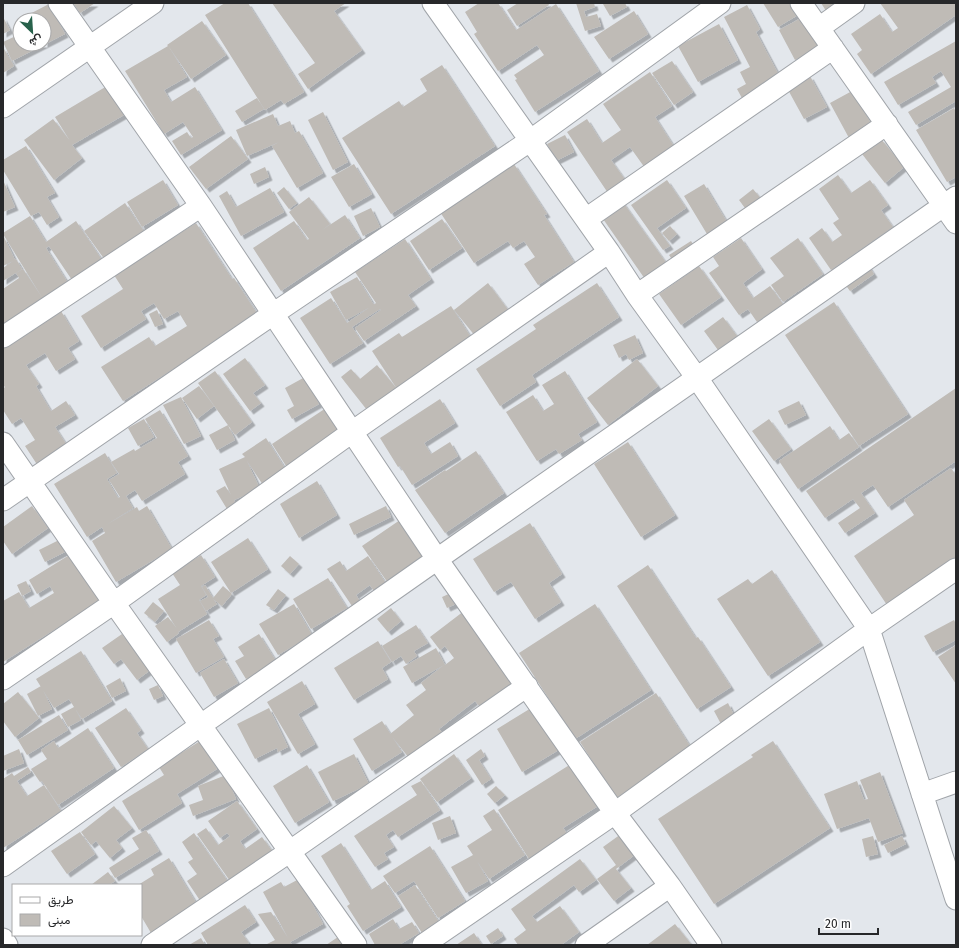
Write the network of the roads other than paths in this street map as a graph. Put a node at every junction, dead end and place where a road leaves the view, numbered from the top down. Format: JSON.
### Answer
{"nodes":[{"id":1,"x":59,"y":3,"type":"edge"},
{"id":2,"x":152,"y":3,"type":"edge"},
{"id":3,"x":433,"y":3,"type":"edge"},
{"id":4,"x":720,"y":3,"type":"edge"},
{"id":5,"x":801,"y":3,"type":"edge"},
{"id":6,"x":854,"y":3,"type":"edge"},
{"id":7,"x":819,"y":28,"type":"junction"},
{"id":8,"x":90,"y":47,"type":"junction"},
{"id":9,"x":833,"y":48,"type":"junction"},
{"id":10,"x":3,"y":108,"type":"edge"},
{"id":11,"x":887,"y":124,"type":"junction"},
{"id":12,"x":531,"y":140,"type":"junction"},
{"id":13,"x":950,"y":201,"type":"edge"},
{"id":14,"x":201,"y":206,"type":"junction"},
{"id":15,"x":586,"y":219,"type":"junction"},
{"id":16,"x":956,"y":223,"type":"edge"},
{"id":17,"x":609,"y":252,"type":"junction"},
{"id":18,"x":637,"y":295,"type":"junction"},
{"id":19,"x":273,"y":314,"type":"junction"},
{"id":20,"x":3,"y":337,"type":"edge"},
{"id":21,"x":697,"y":378,"type":"junction"},
{"id":22,"x":352,"y":432,"type":"junction"},
{"id":23,"x":3,"y":443,"type":"edge"},
{"id":24,"x":31,"y":481,"type":"junction"},
{"id":25,"x":3,"y":500,"type":"edge"},
{"id":26,"x":437,"y":559,"type":"junction"},
{"id":27,"x":956,"y":569,"type":"edge"},
{"id":28,"x":114,"y":603,"type":"junction"},
{"id":29,"x":869,"y":628,"type":"junction"},
{"id":30,"x":3,"y":680,"type":"edge"},
{"id":31,"x":527,"y":686,"type":"junction"},
{"id":32,"x":201,"y":725,"type":"junction"},
{"id":33,"x":956,"y":782,"type":"edge"},
{"id":34,"x":922,"y":794,"type":"junction"},
{"id":35,"x":615,"y":813,"type":"junction"},
{"id":36,"x":289,"y":852,"type":"junction"},
{"id":37,"x":3,"y":866,"type":"edge"},
{"id":38,"x":670,"y":886,"type":"junction"},
{"id":39,"x":956,"y":896,"type":"edge"},
{"id":40,"x":3,"y":939,"type":"edge"},
{"id":41,"x":7,"y":945,"type":"edge"},
{"id":42,"x":152,"y":945,"type":"edge"},
{"id":43,"x":356,"y":945,"type":"edge"},
{"id":44,"x":422,"y":945,"type":"edge"},
{"id":45,"x":586,"y":945,"type":"edge"},
{"id":46,"x":711,"y":945,"type":"edge"}],
"edges":[{"from":1,"to":8,"type":"street"},
{"from":2,"to":8,"type":"street"},
{"from":3,"to":12,"type":"street"},
{"from":4,"to":12,"type":"street"},
{"from":5,"to":7,"type":"street"},
{"from":6,"to":7,"type":"street"},
{"from":7,"to":9,"type":"street"},
{"from":8,"to":10,"type":"street"},
{"from":8,"to":14,"type":"street"},
{"from":9,"to":11,"type":"street"},
{"from":9,"to":15,"type":"street"},
{"from":11,"to":13,"type":"street"},
{"from":11,"to":18,"type":"street"},
{"from":12,"to":15,"type":"street"},
{"from":12,"to":19,"type":"street"},
{"from":13,"to":16,"type":"street"},
{"from":13,"to":21,"type":"street"},
{"from":14,"to":19,"type":"street"},
{"from":14,"to":20,"type":"street"},
{"from":15,"to":17,"type":"street"},
{"from":17,"to":18,"type":"street"},
{"from":17,"to":22,"type":"street"},
{"from":18,"to":21,"type":"street"},
{"from":19,"to":22,"type":"street"},
{"from":19,"to":24,"type":"street"},
{"from":21,"to":26,"type":"street"},
{"from":21,"to":29,"type":"street"},
{"from":22,"to":26,"type":"street"},
{"from":22,"to":28,"type":"street"},
{"from":23,"to":24,"type":"street"},
{"from":24,"to":25,"type":"street"},
{"from":24,"to":28,"type":"street"},
{"from":26,"to":31,"type":"street"},
{"from":26,"to":32,"type":"street"},
{"from":27,"to":29,"type":"street"},
{"from":28,"to":30,"type":"street"},
{"from":28,"to":32,"type":"street"},
{"from":29,"to":34,"type":"street"},
{"from":29,"to":35,"type":"street"},
{"from":31,"to":35,"type":"street"},
{"from":31,"to":36,"type":"street"},
{"from":32,"to":36,"type":"street"},
{"from":32,"to":37,"type":"street"},
{"from":33,"to":34,"type":"street"},
{"from":34,"to":39,"type":"street"},
{"from":35,"to":38,"type":"street"},
{"from":35,"to":44,"type":"street"},
{"from":36,"to":42,"type":"street"},
{"from":36,"to":43,"type":"street"},
{"from":38,"to":45,"type":"street"},
{"from":38,"to":46,"type":"street"},
{"from":40,"to":41,"type":"street"}]}
